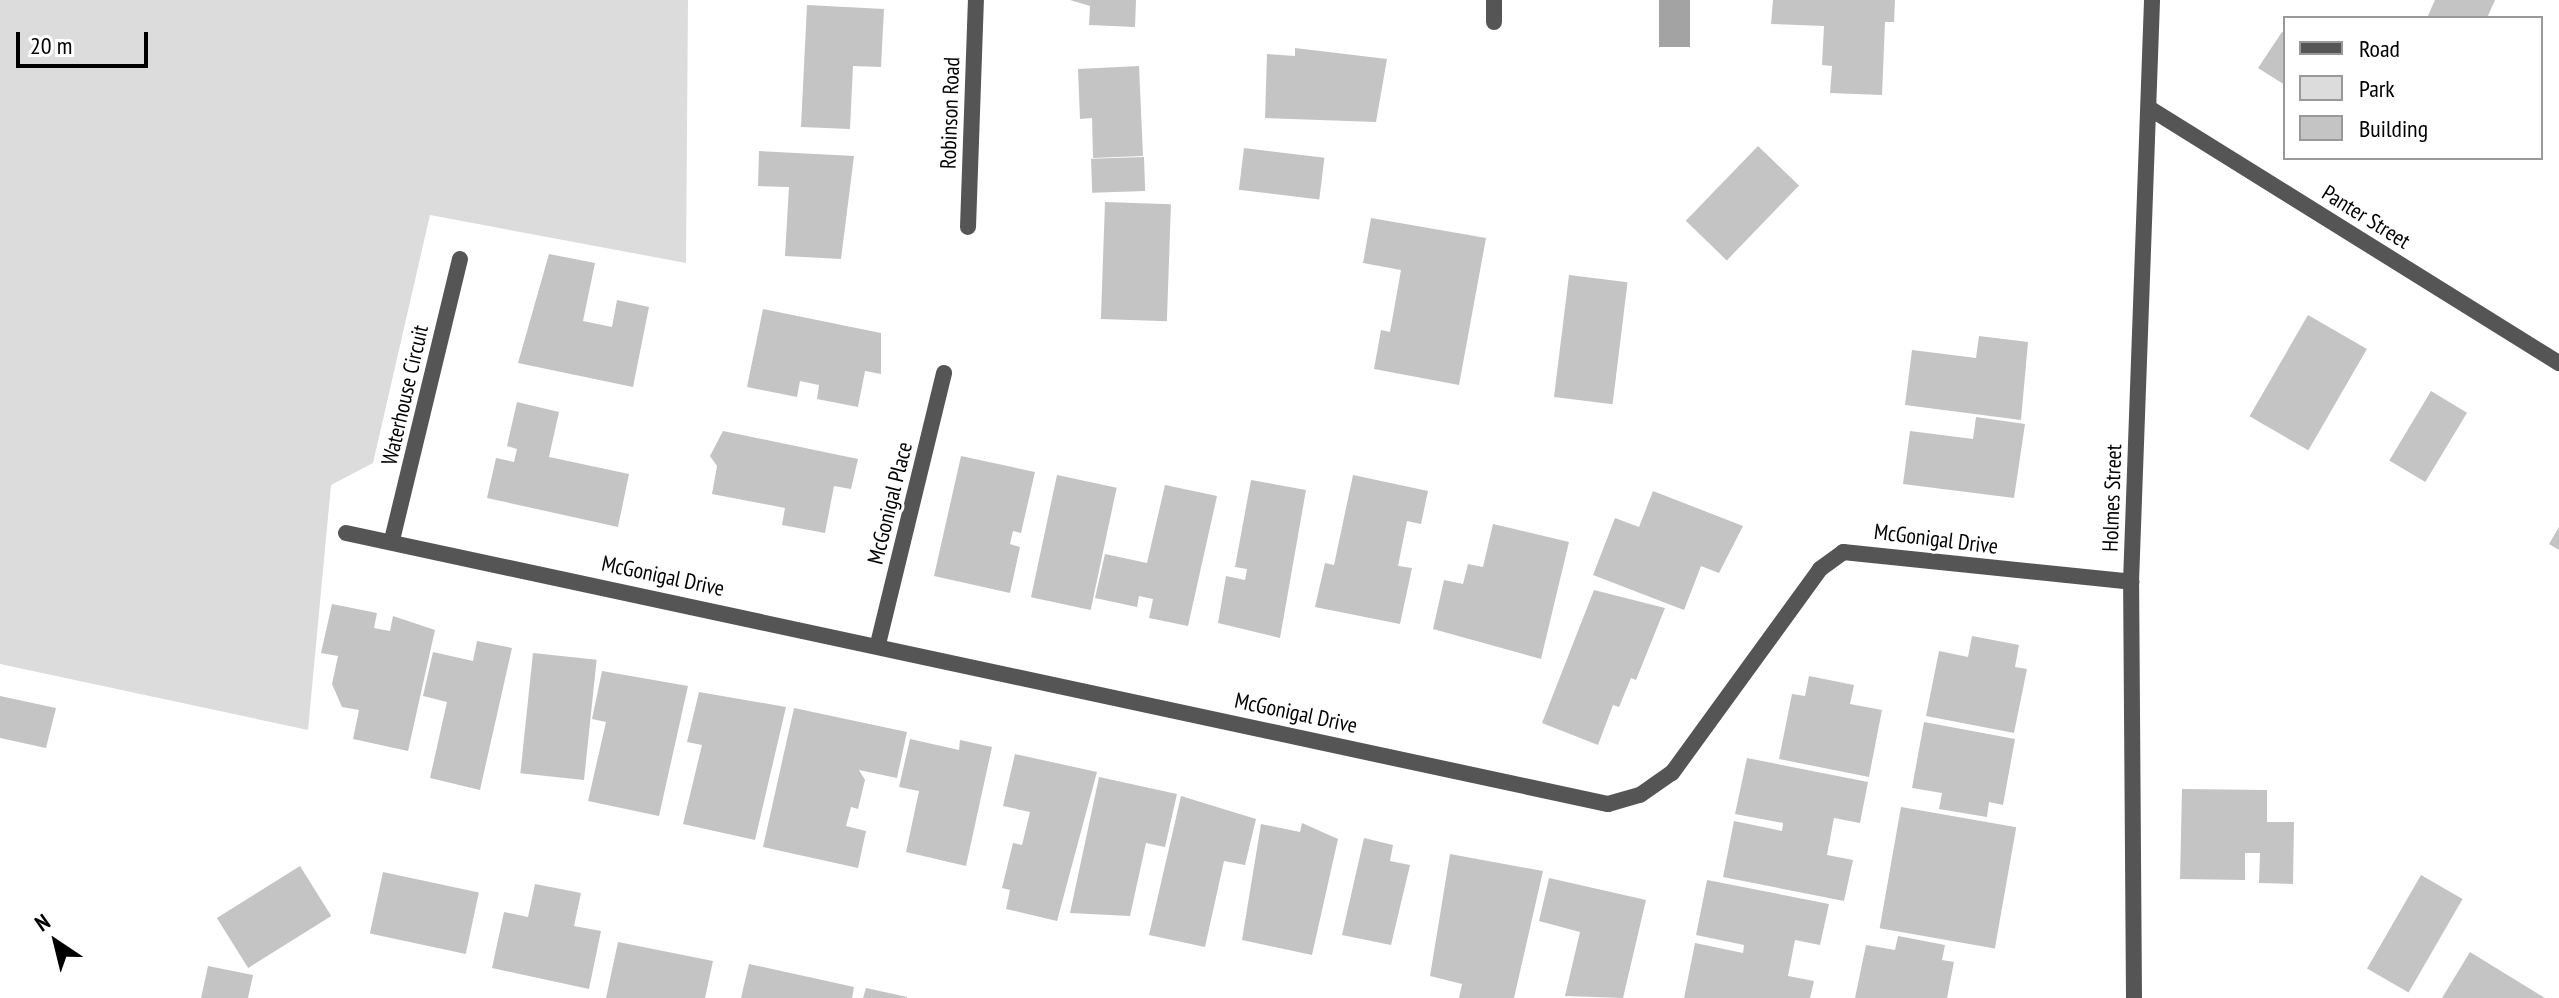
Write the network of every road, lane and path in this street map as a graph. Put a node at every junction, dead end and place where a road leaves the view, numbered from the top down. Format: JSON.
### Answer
{"nodes":[{"id":1,"x":976,"y":0,"type":"edge"},
{"id":2,"x":1494,"y":0,"type":"edge"},
{"id":3,"x":2152,"y":0,"type":"edge"},
{"id":4,"x":1494,"y":22,"type":"dead end"},
{"id":5,"x":2149,"y":108,"type":"junction"},
{"id":6,"x":968,"y":227,"type":"dead end"},
{"id":7,"x":460,"y":259,"type":"dead end"},
{"id":8,"x":2559,"y":363,"type":"edge"},
{"id":9,"x":944,"y":373,"type":"dead end"},
{"id":10,"x":346,"y":533,"type":"dead end"},
{"id":11,"x":392,"y":540,"type":"junction"},
{"id":12,"x":2131,"y":582,"type":"junction"},
{"id":13,"x":878,"y":644,"type":"junction"},
{"id":14,"x":2134,"y":998,"type":"edge"}],
"edges":[{"from":1,"to":6,"type":"street","name":"Robinson Road"},
{"from":2,"to":4,"type":"street"},
{"from":3,"to":5,"type":"street","name":"Holmes Street"},
{"from":5,"to":8,"type":"street","name":"Panter Street"},
{"from":5,"to":12,"type":"street","name":"Holmes Street"},
{"from":7,"to":11,"type":"street","name":"Waterhouse Circuit"},
{"from":9,"to":13,"type":"street","name":"McGonigal Place"},
{"from":10,"to":11,"type":"street","name":"McGonigal Drive"},
{"from":11,"to":13,"type":"street","name":"McGonigal Drive"},
{"from":12,"to":13,"type":"street","name":"McGonigal Drive"},
{"from":12,"to":14,"type":"street","name":"Holmes Street"}]}
